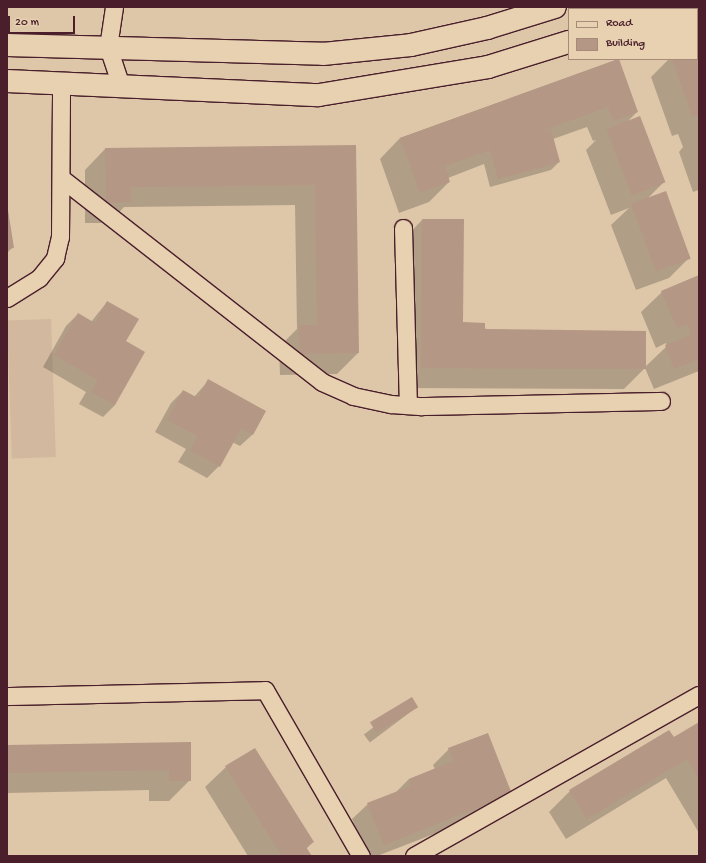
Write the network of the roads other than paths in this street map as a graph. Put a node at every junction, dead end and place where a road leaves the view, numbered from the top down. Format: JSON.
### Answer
{"nodes":[{"id":1,"x":114,"y":7,"type":"edge"},
{"id":2,"x":555,"y":7,"type":"edge"},
{"id":3,"x":568,"y":42,"type":"edge"},
{"id":4,"x":7,"y":45,"type":"edge"},
{"id":5,"x":108,"y":47,"type":"junction"},
{"id":6,"x":7,"y":81,"type":"edge"},
{"id":7,"x":61,"y":83,"type":"junction"},
{"id":8,"x":121,"y":86,"type":"junction"},
{"id":9,"x":61,"y":178,"type":"junction"},
{"id":10,"x":404,"y":228,"type":"dead end"},
{"id":11,"x":7,"y":298,"type":"edge"},
{"id":12,"x":662,"y":401,"type":"dead end"},
{"id":13,"x":408,"y":405,"type":"junction"},
{"id":14,"x":699,"y":695,"type":"edge"},
{"id":15,"x":7,"y":696,"type":"edge"},
{"id":16,"x":361,"y":856,"type":"edge"},
{"id":17,"x":414,"y":856,"type":"edge"}],
"edges":[{"from":1,"to":5,"type":"street"},
{"from":2,"to":5,"type":"main road"},
{"from":3,"to":8,"type":"main road"},
{"from":4,"to":5,"type":"main road"},
{"from":5,"to":8,"type":"street"},
{"from":6,"to":7,"type":"main road"},
{"from":7,"to":8,"type":"main road"},
{"from":7,"to":9,"type":"street"},
{"from":9,"to":11,"type":"street"},
{"from":9,"to":13,"type":"street"},
{"from":10,"to":13,"type":"street"},
{"from":12,"to":13,"type":"street"},
{"from":14,"to":17,"type":"street"},
{"from":15,"to":16,"type":"street"}]}
